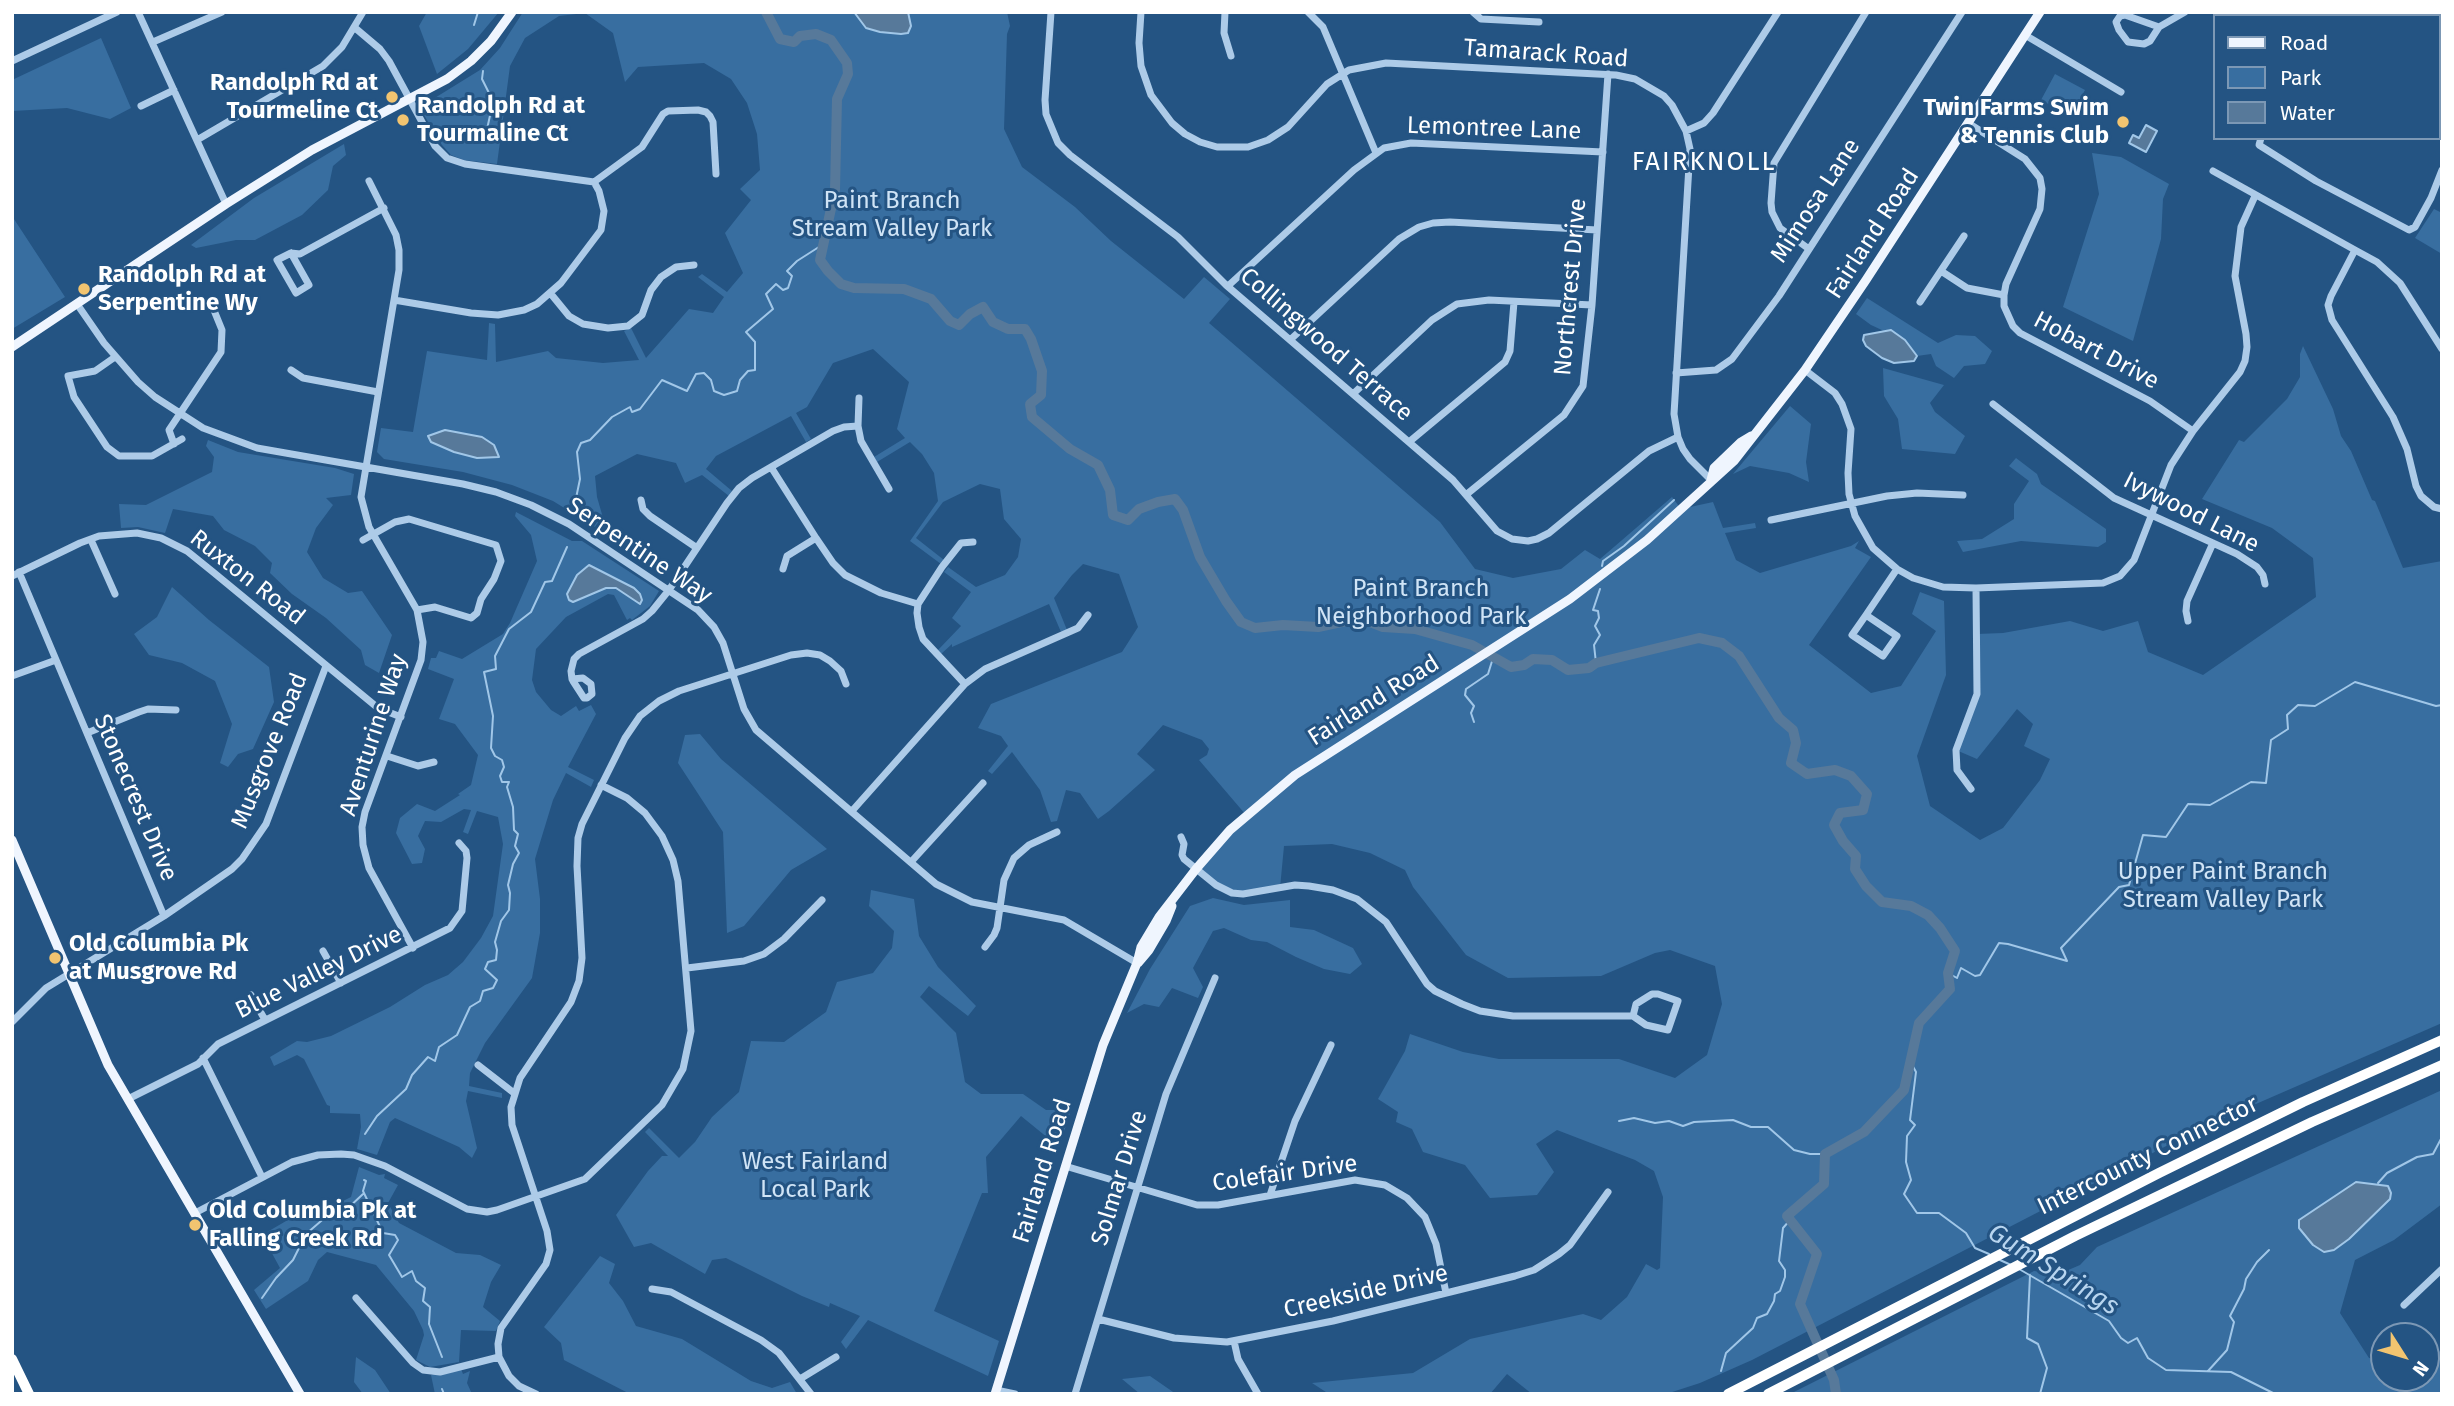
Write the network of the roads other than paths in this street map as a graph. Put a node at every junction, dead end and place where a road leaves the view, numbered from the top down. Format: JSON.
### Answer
{"nodes":[{"id":1,"x":117,"y":12,"type":"edge"},
{"id":2,"x":138,"y":12,"type":"edge"},
{"id":3,"x":222,"y":12,"type":"edge"},
{"id":4,"x":363,"y":12,"type":"edge"},
{"id":5,"x":512,"y":12,"type":"edge"},
{"id":6,"x":1051,"y":12,"type":"edge"},
{"id":7,"x":1141,"y":12,"type":"edge"},
{"id":8,"x":1225,"y":12,"type":"edge"},
{"id":9,"x":1309,"y":12,"type":"edge"},
{"id":10,"x":1473,"y":12,"type":"edge"},
{"id":11,"x":1779,"y":12,"type":"edge"},
{"id":12,"x":1866,"y":12,"type":"edge"},
{"id":13,"x":1962,"y":12,"type":"edge"},
{"id":14,"x":2040,"y":12,"type":"edge"},
{"id":15,"x":2185,"y":12,"type":"edge"},
{"id":16,"x":1539,"y":22,"type":"dead end"},
{"id":17,"x":354,"y":27,"type":"junction"},
{"id":18,"x":2159,"y":27,"type":"junction"},
{"id":19,"x":2025,"y":35,"type":"junction"},
{"id":20,"x":153,"y":42,"type":"junction"},
{"id":21,"x":1231,"y":56,"type":"dead end"},
{"id":22,"x":12,"y":61,"type":"edge"},
{"id":23,"x":1343,"y":74,"type":"junction"},
{"id":24,"x":1608,"y":74,"type":"junction"},
{"id":25,"x":174,"y":90,"type":"junction"},
{"id":26,"x":2121,"y":92,"type":"dead end"},
{"id":27,"x":410,"y":99,"type":"junction"},
{"id":28,"x":141,"y":106,"type":"dead end"},
{"id":29,"x":1968,"y":122,"type":"junction"},
{"id":30,"x":1686,"y":131,"type":"junction"},
{"id":31,"x":197,"y":140,"type":"junction"},
{"id":32,"x":2260,"y":142,"type":"edge"},
{"id":33,"x":1603,"y":152,"type":"junction"},
{"id":34,"x":1376,"y":153,"type":"junction"},
{"id":35,"x":2442,"y":170,"type":"edge"},
{"id":36,"x":2213,"y":171,"type":"dead end"},
{"id":37,"x":716,"y":174,"type":"dead end"},
{"id":38,"x":369,"y":181,"type":"dead end"},
{"id":39,"x":594,"y":182,"type":"junction"},
{"id":40,"x":2255,"y":195,"type":"junction"},
{"id":41,"x":226,"y":204,"type":"junction"},
{"id":42,"x":384,"y":208,"type":"junction"},
{"id":43,"x":1597,"y":230,"type":"junction"},
{"id":44,"x":1964,"y":236,"type":"dead end"},
{"id":45,"x":1809,"y":249,"type":"junction"},
{"id":46,"x":2355,"y":250,"type":"junction"},
{"id":47,"x":291,"y":253,"type":"junction"},
{"id":48,"x":694,"y":265,"type":"dead end"},
{"id":49,"x":1941,"y":271,"type":"junction"},
{"id":50,"x":1228,"y":286,"type":"junction"},
{"id":51,"x":551,"y":295,"type":"junction"},
{"id":52,"x":2004,"y":295,"type":"junction"},
{"id":53,"x":394,"y":300,"type":"junction"},
{"id":54,"x":1514,"y":302,"type":"junction"},
{"id":55,"x":1920,"y":302,"type":"dead end"},
{"id":56,"x":211,"y":303,"type":"dead end"},
{"id":57,"x":77,"y":304,"type":"junction"},
{"id":58,"x":1592,"y":305,"type":"junction"},
{"id":59,"x":1290,"y":340,"type":"junction"},
{"id":60,"x":12,"y":347,"type":"edge"},
{"id":61,"x":2442,"y":349,"type":"edge"},
{"id":62,"x":115,"y":357,"type":"junction"},
{"id":63,"x":291,"y":370,"type":"dead end"},
{"id":64,"x":1805,"y":370,"type":"junction"},
{"id":65,"x":1676,"y":373,"type":"junction"},
{"id":66,"x":378,"y":391,"type":"junction"},
{"id":67,"x":1353,"y":394,"type":"junction"},
{"id":68,"x":859,"y":398,"type":"dead end"},
{"id":69,"x":1993,"y":404,"type":"dead end"},
{"id":70,"x":179,"y":413,"type":"junction"},
{"id":71,"x":858,"y":426,"type":"junction"},
{"id":72,"x":2193,"y":431,"type":"junction"},
{"id":73,"x":1678,"y":437,"type":"junction"},
{"id":74,"x":182,"y":439,"type":"dead end"},
{"id":75,"x":1409,"y":442,"type":"junction"},
{"id":76,"x":174,"y":444,"type":"junction"},
{"id":77,"x":364,"y":467,"type":"junction"},
{"id":78,"x":771,"y":467,"type":"junction"},
{"id":79,"x":1711,"y":480,"type":"junction"},
{"id":80,"x":889,"y":489,"type":"dead end"},
{"id":81,"x":1467,"y":494,"type":"junction"},
{"id":82,"x":1963,"y":495,"type":"dead end"},
{"id":83,"x":640,"y":499,"type":"dead end"},
{"id":84,"x":1852,"y":503,"type":"junction"},
{"id":85,"x":2442,"y":509,"type":"edge"},
{"id":86,"x":2151,"y":515,"type":"junction"},
{"id":87,"x":1771,"y":520,"type":"dead end"},
{"id":88,"x":374,"y":535,"type":"junction"},
{"id":89,"x":816,"y":538,"type":"junction"},
{"id":90,"x":91,"y":540,"type":"junction"},
{"id":91,"x":363,"y":540,"type":"dead end"},
{"id":92,"x":973,"y":542,"type":"dead end"},
{"id":93,"x":2213,"y":543,"type":"junction"},
{"id":94,"x":697,"y":548,"type":"junction"},
{"id":95,"x":783,"y":569,"type":"dead end"},
{"id":96,"x":1897,"y":569,"type":"junction"},
{"id":97,"x":16,"y":574,"type":"edge"},
{"id":98,"x":2265,"y":584,"type":"dead end"},
{"id":99,"x":1976,"y":589,"type":"junction"},
{"id":100,"x":669,"y":590,"type":"junction"},
{"id":101,"x":115,"y":594,"type":"dead end"},
{"id":102,"x":918,"y":604,"type":"junction"},
{"id":103,"x":417,"y":610,"type":"junction"},
{"id":104,"x":1088,"y":615,"type":"dead end"},
{"id":105,"x":1866,"y":615,"type":"junction"},
{"id":106,"x":2188,"y":621,"type":"dead end"},
{"id":107,"x":56,"y":660,"type":"junction"},
{"id":108,"x":326,"y":666,"type":"junction"},
{"id":109,"x":734,"y":674,"type":"junction"},
{"id":110,"x":12,"y":676,"type":"edge"},
{"id":111,"x":572,"y":678,"type":"dead end"},
{"id":112,"x":846,"y":684,"type":"dead end"},
{"id":113,"x":965,"y":684,"type":"junction"},
{"id":114,"x":176,"y":710,"type":"dead end"},
{"id":115,"x":401,"y":717,"type":"junction"},
{"id":116,"x":87,"y":733,"type":"junction"},
{"id":117,"x":387,"y":756,"type":"junction"},
{"id":118,"x":433,"y":762,"type":"dead end"},
{"id":119,"x":983,"y":783,"type":"dead end"},
{"id":120,"x":601,"y":785,"type":"junction"},
{"id":121,"x":1971,"y":789,"type":"dead end"},
{"id":122,"x":852,"y":811,"type":"junction"},
{"id":123,"x":1057,"y":832,"type":"dead end"},
{"id":124,"x":1181,"y":837,"type":"dead end"},
{"id":125,"x":12,"y":840,"type":"edge"},
{"id":126,"x":459,"y":843,"type":"dead end"},
{"id":127,"x":911,"y":862,"type":"junction"},
{"id":128,"x":1196,"y":869,"type":"junction"},
{"id":129,"x":822,"y":900,"type":"dead end"},
{"id":130,"x":999,"y":909,"type":"junction"},
{"id":131,"x":164,"y":916,"type":"junction"},
{"id":132,"x":985,"y":947,"type":"dead end"},
{"id":133,"x":413,"y":948,"type":"junction"},
{"id":134,"x":323,"y":951,"type":"dead end"},
{"id":135,"x":1138,"y":963,"type":"junction"},
{"id":136,"x":687,"y":968,"type":"junction"},
{"id":137,"x":68,"y":975,"type":"junction"},
{"id":138,"x":1215,"y":978,"type":"dead end"},
{"id":139,"x":341,"y":984,"type":"junction"},
{"id":140,"x":251,"y":995,"type":"dead end"},
{"id":141,"x":1633,"y":1016,"type":"junction"},
{"id":142,"x":265,"y":1020,"type":"junction"},
{"id":143,"x":12,"y":1022,"type":"edge"},
{"id":144,"x":2442,"y":1040,"type":"edge"},
{"id":145,"x":1331,"y":1045,"type":"dead end"},
{"id":146,"x":203,"y":1058,"type":"junction"},
{"id":147,"x":478,"y":1065,"type":"dead end"},
{"id":148,"x":2442,"y":1065,"type":"edge"},
{"id":149,"x":514,"y":1093,"type":"junction"},
{"id":150,"x":128,"y":1099,"type":"junction"},
{"id":151,"x":1065,"y":1166,"type":"junction"},
{"id":152,"x":262,"y":1177,"type":"junction"},
{"id":153,"x":1137,"y":1188,"type":"junction"},
{"id":154,"x":1608,"y":1192,"type":"dead end"},
{"id":155,"x":1270,"y":1195,"type":"junction"},
{"id":156,"x":536,"y":1198,"type":"junction"},
{"id":157,"x":195,"y":1213,"type":"junction"},
{"id":158,"x":2442,"y":1269,"type":"edge"},
{"id":159,"x":652,"y":1289,"type":"dead end"},
{"id":160,"x":1446,"y":1293,"type":"junction"},
{"id":161,"x":356,"y":1298,"type":"dead end"},
{"id":162,"x":2404,"y":1305,"type":"dead end"},
{"id":163,"x":1098,"y":1319,"type":"junction"},
{"id":164,"x":1234,"y":1341,"type":"junction"},
{"id":165,"x":499,"y":1357,"type":"junction"},
{"id":166,"x":836,"y":1357,"type":"dead end"},
{"id":167,"x":12,"y":1359,"type":"edge"},
{"id":168,"x":800,"y":1379,"type":"junction"},
{"id":169,"x":995,"y":1392,"type":"edge"},
{"id":170,"x":29,"y":1394,"type":"edge"},
{"id":171,"x":300,"y":1394,"type":"edge"},
{"id":172,"x":536,"y":1394,"type":"edge"},
{"id":173,"x":811,"y":1394,"type":"edge"},
{"id":174,"x":1015,"y":1394,"type":"edge"},
{"id":175,"x":1075,"y":1394,"type":"edge"},
{"id":176,"x":1258,"y":1394,"type":"edge"},
{"id":177,"x":1728,"y":1394,"type":"edge"},
{"id":178,"x":1768,"y":1394,"type":"edge"}],
"edges":[{"from":1,"to":22,"type":"street"},
{"from":2,"to":20,"type":"street"},
{"from":3,"to":20,"type":"street"},
{"from":4,"to":17,"type":"street"},
{"from":5,"to":27,"type":"main road"},
{"from":6,"to":50,"type":"street","name":"Collingwood Terrace"},
{"from":7,"to":23,"type":"street","name":"Tamarack Road"},
{"from":8,"to":21,"type":"street"},
{"from":9,"to":23,"type":"street"},
{"from":10,"to":16,"type":"street"},
{"from":11,"to":30,"type":"street"},
{"from":12,"to":45,"type":"street"},
{"from":13,"to":45,"type":"street","name":"Mimosa Lane"},
{"from":14,"to":19,"type":"main road","name":"Fairland Road"},
{"from":15,"to":18,"type":"street"},
{"from":17,"to":27,"type":"street"},
{"from":17,"to":31,"type":"street"},
{"from":18,"to":18,"type":"street"},
{"from":19,"to":26,"type":"street"},
{"from":19,"to":29,"type":"main road","name":"Fairland Road"},
{"from":20,"to":25,"type":"street"},
{"from":23,"to":24,"type":"street","name":"Tamarack Road"},
{"from":23,"to":34,"type":"street"},
{"from":24,"to":30,"type":"street","name":"Tamarack Road"},
{"from":24,"to":33,"type":"street","name":"Northcrest Drive"},
{"from":25,"to":28,"type":"street"},
{"from":25,"to":31,"type":"street"},
{"from":27,"to":39,"type":"street"},
{"from":27,"to":41,"type":"main road"},
{"from":29,"to":52,"type":"street"},
{"from":29,"to":64,"type":"main road","name":"Fairland Road"},
{"from":30,"to":65,"type":"street","name":"Tamarack Road"},
{"from":31,"to":41,"type":"street"},
{"from":32,"to":35,"type":"street"},
{"from":33,"to":34,"type":"street","name":"Lemontree Lane"},
{"from":33,"to":43,"type":"street","name":"Northcrest Drive"},
{"from":34,"to":50,"type":"street","name":"Lemontree Lane"},
{"from":36,"to":40,"type":"street"},
{"from":37,"to":39,"type":"street"},
{"from":38,"to":42,"type":"street","name":"Aventurine Way"},
{"from":39,"to":51,"type":"street"},
{"from":40,"to":46,"type":"street"},
{"from":40,"to":72,"type":"street"},
{"from":41,"to":57,"type":"main road"},
{"from":42,"to":47,"type":"street"},
{"from":42,"to":53,"type":"street","name":"Aventurine Way"},
{"from":43,"to":58,"type":"street","name":"Northcrest Drive"},
{"from":43,"to":59,"type":"street"},
{"from":44,"to":49,"type":"street"},
{"from":45,"to":65,"type":"street","name":"Mimosa Lane"},
{"from":46,"to":61,"type":"street"},
{"from":46,"to":85,"type":"street"},
{"from":47,"to":47,"type":"street"},
{"from":48,"to":51,"type":"street"},
{"from":49,"to":52,"type":"street"},
{"from":49,"to":55,"type":"street"},
{"from":50,"to":59,"type":"street","name":"Collingwood Terrace"},
{"from":51,"to":53,"type":"street"},
{"from":52,"to":72,"type":"street","name":"Hobart Drive"},
{"from":53,"to":66,"type":"street","name":"Aventurine Way"},
{"from":54,"to":58,"type":"street"},
{"from":54,"to":67,"type":"street"},
{"from":54,"to":75,"type":"street"},
{"from":56,"to":70,"type":"street"},
{"from":57,"to":60,"type":"main road"},
{"from":57,"to":62,"type":"street","name":"Serpentine Way"},
{"from":58,"to":81,"type":"street","name":"Northcrest Drive"},
{"from":59,"to":67,"type":"street","name":"Collingwood Terrace"},
{"from":62,"to":70,"type":"street","name":"Serpentine Way"},
{"from":62,"to":76,"type":"street"},
{"from":63,"to":66,"type":"street"},
{"from":64,"to":79,"type":"main road","name":"Fairland Road"},
{"from":64,"to":84,"type":"street"},
{"from":65,"to":73,"type":"street","name":"Tamarack Road"},
{"from":66,"to":77,"type":"street","name":"Aventurine Way"},
{"from":67,"to":75,"type":"street","name":"Collingwood Terrace"},
{"from":68,"to":71,"type":"street"},
{"from":69,"to":86,"type":"street","name":"Ivywood Lane"},
{"from":70,"to":76,"type":"street"},
{"from":70,"to":77,"type":"street","name":"Serpentine Way"},
{"from":71,"to":78,"type":"street"},
{"from":71,"to":80,"type":"street"},
{"from":72,"to":86,"type":"street"},
{"from":73,"to":79,"type":"street","name":"Tamarack Road"},
{"from":73,"to":81,"type":"street","name":"Collingwood Terrace"},
{"from":74,"to":76,"type":"street"},
{"from":75,"to":81,"type":"street","name":"Collingwood Terrace"},
{"from":77,"to":88,"type":"street","name":"Aventurine Way"},
{"from":77,"to":100,"type":"street","name":"Serpentine Way"},
{"from":78,"to":89,"type":"street"},
{"from":78,"to":94,"type":"street"},
{"from":79,"to":128,"type":"main road","name":"Fairland Road"},
{"from":82,"to":84,"type":"street"},
{"from":83,"to":94,"type":"street"},
{"from":84,"to":87,"type":"street"},
{"from":84,"to":96,"type":"street"},
{"from":86,"to":93,"type":"street","name":"Ivywood Lane"},
{"from":86,"to":99,"type":"street"},
{"from":88,"to":91,"type":"street"},
{"from":88,"to":103,"type":"street","name":"Aventurine Way"},
{"from":88,"to":103,"type":"street"},
{"from":89,"to":95,"type":"street"},
{"from":89,"to":102,"type":"street"},
{"from":90,"to":97,"type":"street","name":"Ruxton Road"},
{"from":90,"to":101,"type":"street"},
{"from":90,"to":108,"type":"street","name":"Ruxton Road"},
{"from":92,"to":102,"type":"street"},
{"from":93,"to":98,"type":"street","name":"Ivywood Lane"},
{"from":93,"to":106,"type":"street"},
{"from":94,"to":100,"type":"street"},
{"from":96,"to":99,"type":"street"},
{"from":96,"to":105,"type":"street"},
{"from":97,"to":107,"type":"street","name":"Stonecrest Drive"},
{"from":99,"to":121,"type":"street"},
{"from":100,"to":109,"type":"street","name":"Serpentine Way"},
{"from":100,"to":111,"type":"street"},
{"from":102,"to":113,"type":"street"},
{"from":103,"to":115,"type":"street","name":"Aventurine Way"},
{"from":104,"to":113,"type":"street"},
{"from":105,"to":105,"type":"street"},
{"from":107,"to":110,"type":"street"},
{"from":107,"to":116,"type":"street","name":"Stonecrest Drive"},
{"from":108,"to":115,"type":"street","name":"Ruxton Road"},
{"from":108,"to":131,"type":"street","name":"Musgrove Road"},
{"from":109,"to":112,"type":"street"},
{"from":109,"to":120,"type":"street"},
{"from":109,"to":122,"type":"street","name":"Serpentine Way"},
{"from":113,"to":122,"type":"street"},
{"from":114,"to":116,"type":"street"},
{"from":115,"to":117,"type":"street","name":"Aventurine Way"},
{"from":116,"to":131,"type":"street","name":"Stonecrest Drive"},
{"from":117,"to":118,"type":"street"},
{"from":117,"to":133,"type":"street","name":"Aventurine Way"},
{"from":119,"to":127,"type":"street"},
{"from":120,"to":136,"type":"street"},
{"from":120,"to":149,"type":"street"},
{"from":122,"to":127,"type":"street","name":"Serpentine Way"},
{"from":123,"to":130,"type":"street"},
{"from":124,"to":128,"type":"street"},
{"from":125,"to":137,"type":"main road"},
{"from":126,"to":133,"type":"street","name":"Blue Valley Drive"},
{"from":127,"to":130,"type":"street","name":"Serpentine Way"},
{"from":128,"to":135,"type":"main road","name":"Fairland Road"},
{"from":128,"to":141,"type":"street"},
{"from":129,"to":136,"type":"street"},
{"from":130,"to":132,"type":"street"},
{"from":130,"to":135,"type":"street","name":"Serpentine Way"},
{"from":131,"to":137,"type":"street","name":"Musgrove Road"},
{"from":133,"to":139,"type":"street","name":"Blue Valley Drive"},
{"from":134,"to":139,"type":"street"},
{"from":135,"to":151,"type":"main road","name":"Fairland Road"},
{"from":136,"to":156,"type":"street"},
{"from":137,"to":143,"type":"street","name":"Musgrove Road"},
{"from":137,"to":150,"type":"main road"},
{"from":138,"to":153,"type":"street","name":"Solmar Drive"},
{"from":139,"to":142,"type":"street","name":"Blue Valley Drive"},
{"from":140,"to":142,"type":"street"},
{"from":141,"to":141,"type":"street"},
{"from":142,"to":146,"type":"street","name":"Blue Valley Drive"},
{"from":144,"to":177,"type":"highway","name":"Intercounty Connector"},
{"from":145,"to":155,"type":"street"},
{"from":146,"to":150,"type":"street","name":"Blue Valley Drive"},
{"from":146,"to":152,"type":"street"},
{"from":147,"to":149,"type":"street"},
{"from":148,"to":178,"type":"highway","name":"Intercounty Connector"},
{"from":149,"to":156,"type":"street"},
{"from":150,"to":157,"type":"main road"},
{"from":151,"to":153,"type":"street","name":"Colefair Drive"},
{"from":151,"to":169,"type":"main road","name":"Fairland Road"},
{"from":152,"to":156,"type":"street"},
{"from":152,"to":157,"type":"street"},
{"from":153,"to":155,"type":"street","name":"Colefair Drive"},
{"from":153,"to":163,"type":"street","name":"Solmar Drive"},
{"from":154,"to":160,"type":"street","name":"Creekside Drive"},
{"from":155,"to":160,"type":"street","name":"Colefair Drive"},
{"from":156,"to":165,"type":"street"},
{"from":157,"to":171,"type":"main road"},
{"from":158,"to":162,"type":"street"},
{"from":159,"to":168,"type":"street"},
{"from":160,"to":164,"type":"street","name":"Creekside Drive"},
{"from":161,"to":165,"type":"street"},
{"from":163,"to":164,"type":"street","name":"Creekside Drive"},
{"from":163,"to":175,"type":"street","name":"Solmar Drive"},
{"from":164,"to":176,"type":"street"},
{"from":165,"to":172,"type":"street"},
{"from":166,"to":168,"type":"street"},
{"from":167,"to":170,"type":"highway"},
{"from":168,"to":173,"type":"street"},
{"from":169,"to":174,"type":"street"}]}
